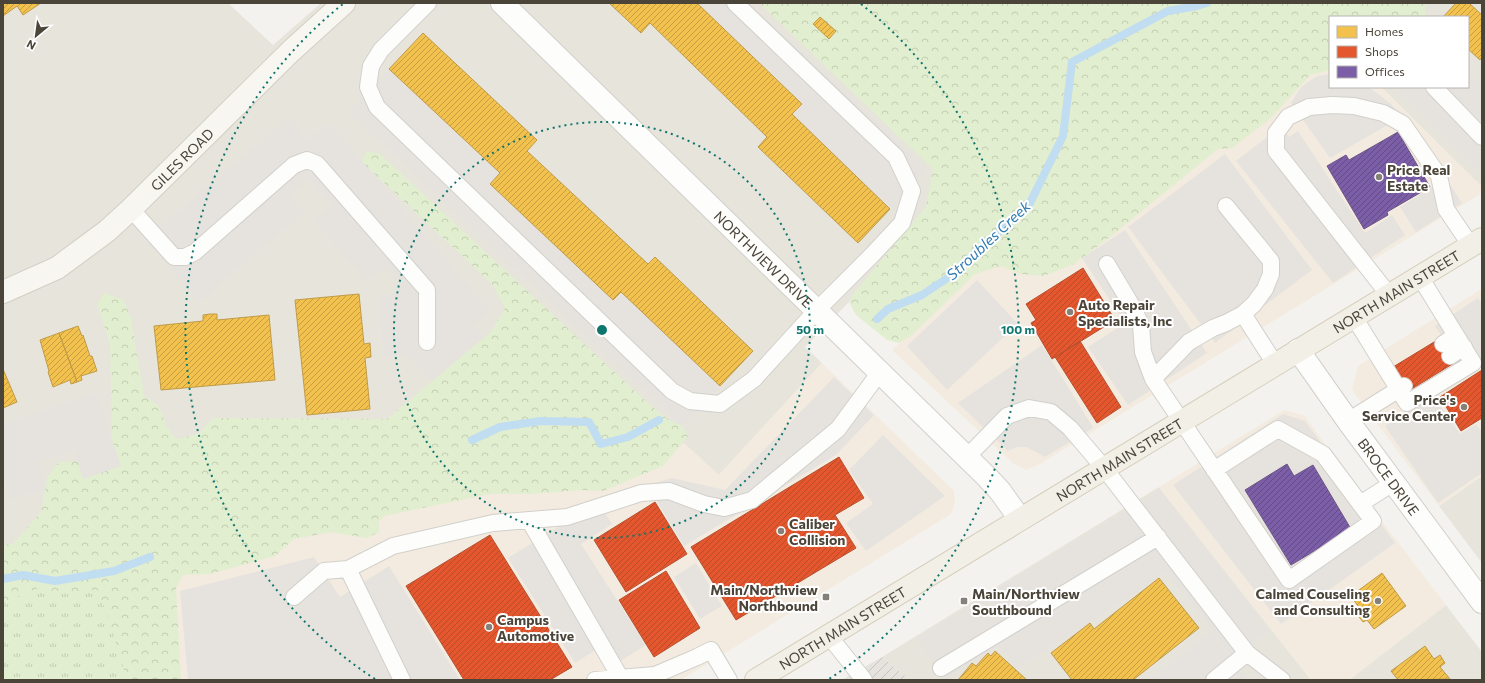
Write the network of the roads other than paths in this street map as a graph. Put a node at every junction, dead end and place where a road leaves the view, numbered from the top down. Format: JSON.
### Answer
{"nodes":[{"id":1,"x":344,"y":3,"type":"edge"},
{"id":2,"x":428,"y":3,"type":"edge"},
{"id":3,"x":502,"y":3,"type":"edge"},
{"id":4,"x":735,"y":3,"type":"edge"},
{"id":5,"x":1435,"y":88,"type":"edge"},
{"id":6,"x":1482,"y":137,"type":"edge"},
{"id":7,"x":1226,"y":206,"type":"dead end"},
{"id":8,"x":131,"y":209,"type":"junction"},
{"id":9,"x":1476,"y":243,"type":"edge"},
{"id":10,"x":1107,"y":264,"type":"dead end"},
{"id":11,"x":1420,"y":277,"type":"junction"},
{"id":12,"x":3,"y":292,"type":"edge"},
{"id":13,"x":1389,"y":295,"type":"junction"},
{"id":14,"x":817,"y":310,"type":"junction"},
{"id":15,"x":1243,"y":314,"type":"junction"},
{"id":16,"x":1354,"y":316,"type":"junction"},
{"id":17,"x":1460,"y":341,"type":"junction"},
{"id":18,"x":427,"y":342,"type":"dead end"},
{"id":19,"x":1298,"y":350,"type":"junction"},
{"id":20,"x":1446,"y":350,"type":"dead end"},
{"id":21,"x":1275,"y":364,"type":"junction"},
{"id":22,"x":880,"y":372,"type":"junction"},
{"id":23,"x":1153,"y":379,"type":"junction"},
{"id":24,"x":1397,"y":381,"type":"junction"},
{"id":25,"x":1181,"y":421,"type":"junction"},
{"id":26,"x":1348,"y":421,"type":"junction"},
{"id":27,"x":967,"y":457,"type":"junction"},
{"id":28,"x":1104,"y":468,"type":"junction"},
{"id":29,"x":1214,"y":470,"type":"junction"},
{"id":30,"x":1393,"y":483,"type":"junction"},
{"id":31,"x":1360,"y":504,"type":"junction"},
{"id":32,"x":1020,"y":519,"type":"junction"},
{"id":33,"x":529,"y":520,"type":"junction"},
{"id":34,"x":1158,"y":537,"type":"junction"},
{"id":35,"x":348,"y":569,"type":"junction"},
{"id":36,"x":294,"y":598,"type":"dead end"},
{"id":37,"x":1482,"y":602,"type":"edge"},
{"id":38,"x":829,"y":636,"type":"junction"},
{"id":39,"x":1247,"y":653,"type":"junction"},
{"id":40,"x":941,"y":668,"type":"dead end"},
{"id":41,"x":620,"y":677,"type":"junction"},
{"id":42,"x":402,"y":680,"type":"edge"},
{"id":43,"x":595,"y":680,"type":"edge"},
{"id":44,"x":729,"y":680,"type":"edge"},
{"id":45,"x":756,"y":680,"type":"edge"},
{"id":46,"x":864,"y":680,"type":"edge"},
{"id":47,"x":1214,"y":680,"type":"edge"},
{"id":48,"x":1282,"y":680,"type":"edge"}],
"edges":[{"from":1,"to":8,"type":"street","name":"GILES ROAD"},
{"from":2,"to":14,"type":"lane"},
{"from":3,"to":14,"type":"street","name":"NORTHVIEW DRIVE"},
{"from":4,"to":14,"type":"lane"},
{"from":5,"to":6,"type":"lane"},
{"from":7,"to":15,"type":"lane"},
{"from":8,"to":12,"type":"street","name":"GILES ROAD"},
{"from":8,"to":18,"type":"lane"},
{"from":9,"to":11,"type":"main road","name":"NORTH MAIN STREET"},
{"from":9,"to":13,"type":"lane"},
{"from":10,"to":23,"type":"lane"},
{"from":11,"to":13,"type":"main road","name":"NORTH MAIN STREET"},
{"from":11,"to":17,"type":"lane"},
{"from":13,"to":16,"type":"main road","name":"NORTH MAIN STREET"},
{"from":14,"to":22,"type":"street","name":"NORTHVIEW DRIVE"},
{"from":15,"to":21,"type":"lane"},
{"from":15,"to":23,"type":"lane"},
{"from":16,"to":19,"type":"main road","name":"NORTH MAIN STREET"},
{"from":16,"to":24,"type":"lane"},
{"from":17,"to":20,"type":"lane"},
{"from":17,"to":24,"type":"lane"},
{"from":19,"to":21,"type":"main road","name":"NORTH MAIN STREET"},
{"from":19,"to":26,"type":"street","name":"BROCE DRIVE"},
{"from":21,"to":25,"type":"main road","name":"NORTH MAIN STREET"},
{"from":22,"to":27,"type":"street","name":"NORTHVIEW DRIVE"},
{"from":22,"to":33,"type":"lane"},
{"from":23,"to":25,"type":"lane"},
{"from":24,"to":26,"type":"lane"},
{"from":25,"to":28,"type":"main road","name":"NORTH MAIN STREET"},
{"from":25,"to":29,"type":"lane"},
{"from":26,"to":30,"type":"street","name":"BROCE DRIVE"},
{"from":27,"to":28,"type":"lane"},
{"from":27,"to":32,"type":"street","name":"NORTHVIEW DRIVE"},
{"from":28,"to":32,"type":"main road","name":"NORTH MAIN STREET"},
{"from":28,"to":34,"type":"lane"},
{"from":29,"to":31,"type":"lane"},
{"from":29,"to":31,"type":"lane"},
{"from":30,"to":31,"type":"lane"},
{"from":30,"to":37,"type":"street","name":"BROCE DRIVE"},
{"from":32,"to":38,"type":"main road","name":"NORTH MAIN STREET"},
{"from":33,"to":35,"type":"lane"},
{"from":33,"to":41,"type":"lane"},
{"from":34,"to":39,"type":"lane"},
{"from":34,"to":40,"type":"lane"},
{"from":35,"to":36,"type":"lane"},
{"from":35,"to":42,"type":"lane"},
{"from":38,"to":45,"type":"main road","name":"NORTH MAIN STREET"},
{"from":38,"to":46,"type":"lane"},
{"from":39,"to":47,"type":"lane"},
{"from":39,"to":48,"type":"lane"},
{"from":41,"to":43,"type":"lane"},
{"from":41,"to":44,"type":"lane"}]}
